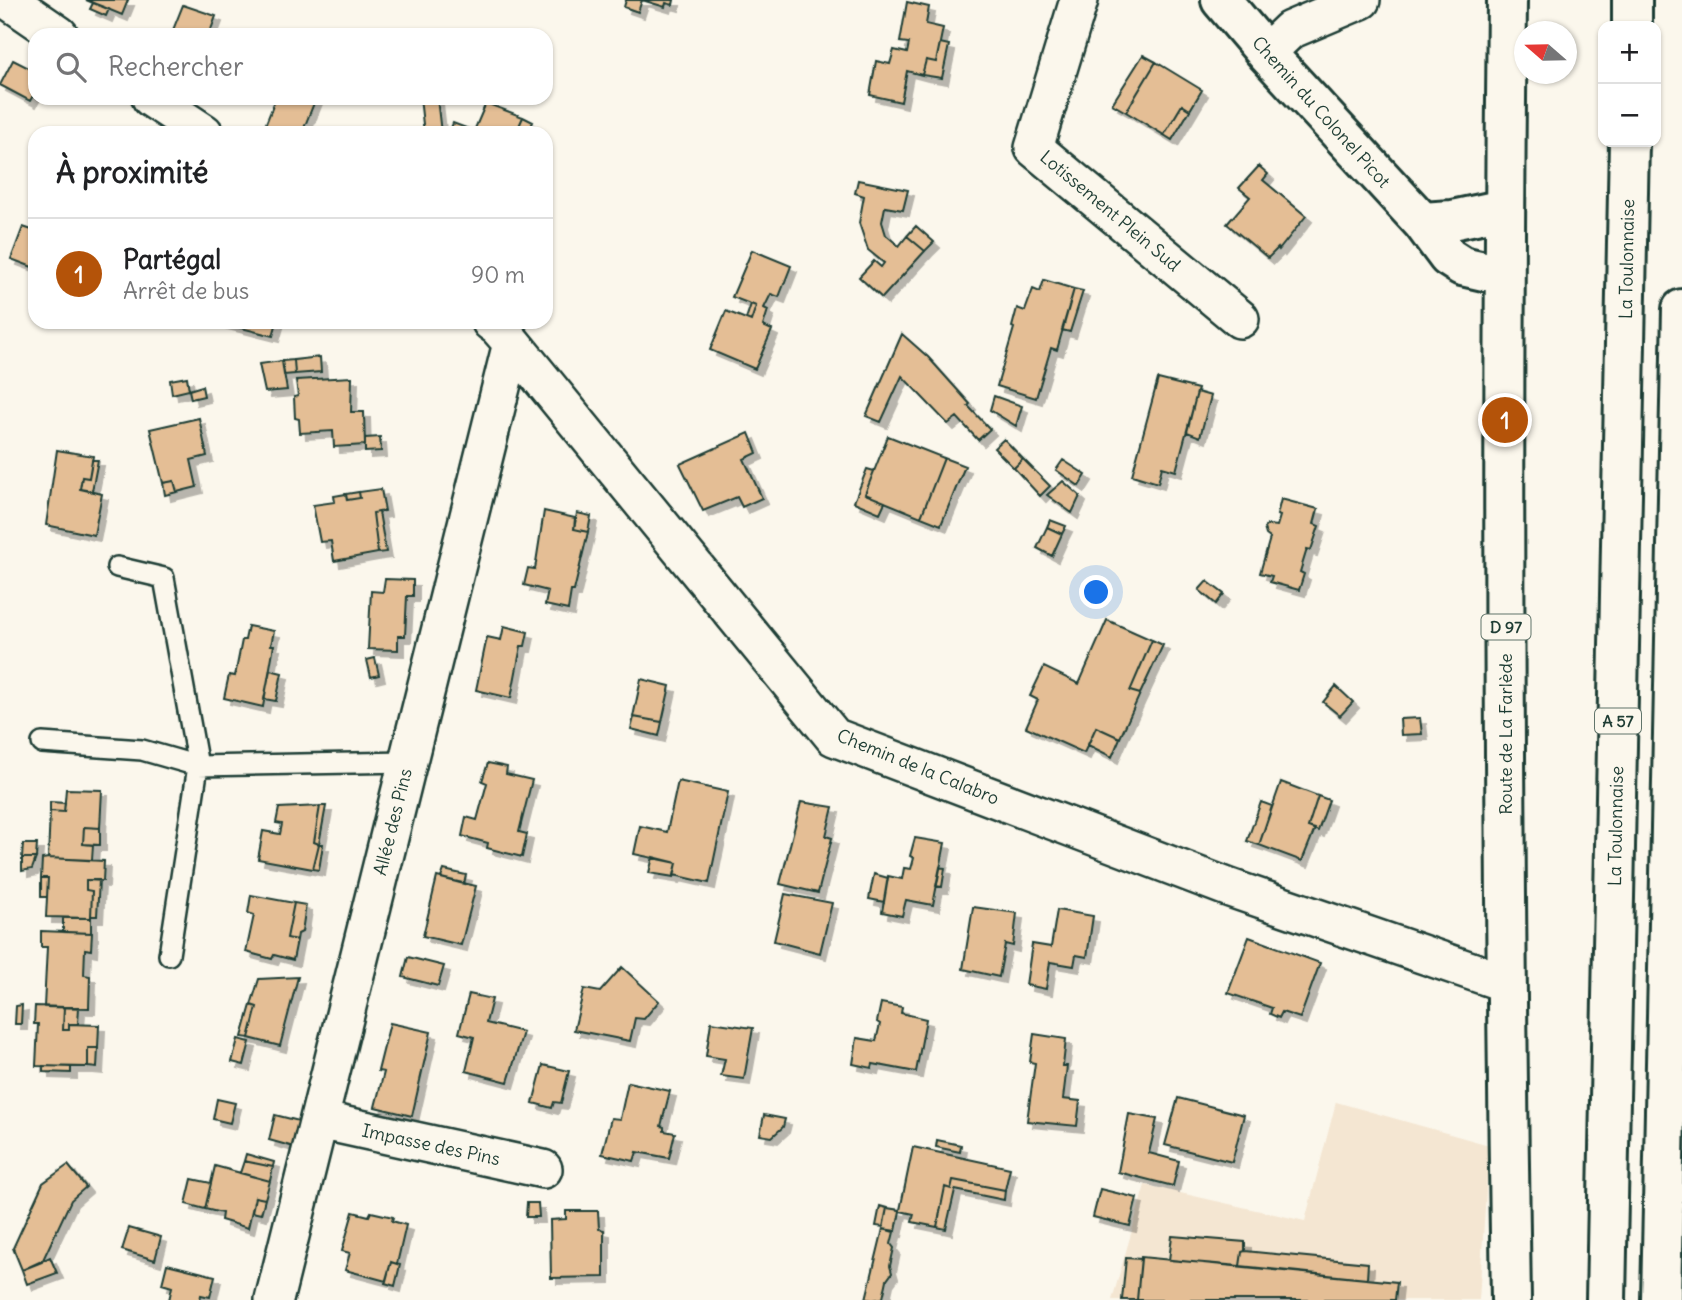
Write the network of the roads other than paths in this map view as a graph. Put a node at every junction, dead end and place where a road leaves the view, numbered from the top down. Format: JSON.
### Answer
{"nodes":[{"id":1,"x":8,"y":0,"type":"edge"},
{"id":2,"x":1079,"y":0,"type":"edge"},
{"id":3,"x":1221,"y":0,"type":"edge"},
{"id":4,"x":1361,"y":0,"type":"edge"},
{"id":5,"x":1507,"y":0,"type":"edge"},
{"id":6,"x":1632,"y":0,"type":"edge"},
{"id":7,"x":1632,"y":21,"type":"edge"},
{"id":8,"x":49,"y":28,"type":"edge"},
{"id":9,"x":1266,"y":53,"type":"junction"},
{"id":10,"x":162,"y":105,"type":"edge"},
{"id":11,"x":193,"y":126,"type":"edge"},
{"id":12,"x":1629,"y":147,"type":"edge"},
{"id":13,"x":1504,"y":209,"type":"junction"},
{"id":14,"x":1422,"y":222,"type":"junction"},
{"id":15,"x":1504,"y":271,"type":"junction"},
{"id":16,"x":1682,"y":309,"type":"edge"},
{"id":17,"x":1240,"y":319,"type":"dead end"},
{"id":18,"x":502,"y":333,"type":"edge"},
{"id":19,"x":117,"y":567,"type":"dead end"},
{"id":20,"x":42,"y":743,"type":"dead end"},
{"id":21,"x":408,"y":762,"type":"junction"},
{"id":22,"x":198,"y":766,"type":"junction"},
{"id":23,"x":169,"y":955,"type":"dead end"},
{"id":24,"x":1506,"y":983,"type":"junction"},
{"id":25,"x":319,"y":1120,"type":"junction"},
{"id":26,"x":543,"y":1169,"type":"dead end"},
{"id":27,"x":274,"y":1300,"type":"edge"},
{"id":28,"x":1511,"y":1300,"type":"edge"},
{"id":29,"x":1606,"y":1300,"type":"edge"},
{"id":30,"x":1661,"y":1300,"type":"edge"}],
"edges":[{"from":1,"to":8,"type":"street"},
{"from":2,"to":17,"type":"street","name":"Lotissement Plein Sud"},
{"from":3,"to":9,"type":"main road","name":"Chemin du Colonel Picot"},
{"from":4,"to":9,"type":"street"},
{"from":5,"to":13,"type":"main road","name":"Route de La Farlède","number":"D 97"},
{"from":6,"to":7,"type":"main road"},
{"from":9,"to":14,"type":"main road","name":"Chemin du Colonel Picot"},
{"from":10,"to":11,"type":"street"},
{"from":12,"to":29,"type":"main road","name":"La Toulonnaise","number":"A 57"},
{"from":13,"to":14,"type":"main road"},
{"from":13,"to":15,"type":"main road","name":"Route de La Farlède","number":"D 97"},
{"from":14,"to":15,"type":"main road","name":"Chemin du Colonel Picot"},
{"from":15,"to":24,"type":"main road","name":"Route de La Farlède","number":"D 97"},
{"from":16,"to":30,"type":"main road"},
{"from":18,"to":21,"type":"street","name":"Allée des Pins"},
{"from":18,"to":24,"type":"street","name":"Chemin de la Calabro"},
{"from":19,"to":22,"type":"lane"},
{"from":20,"to":22,"type":"lane"},
{"from":21,"to":22,"type":"lane"},
{"from":21,"to":25,"type":"street","name":"Allée des Pins"},
{"from":22,"to":23,"type":"lane"},
{"from":24,"to":28,"type":"main road","name":"Route de La Farlède","number":"D 97"},
{"from":25,"to":26,"type":"street","name":"Impasse des Pins"},
{"from":25,"to":27,"type":"street","name":"Allée des Pins"}]}
